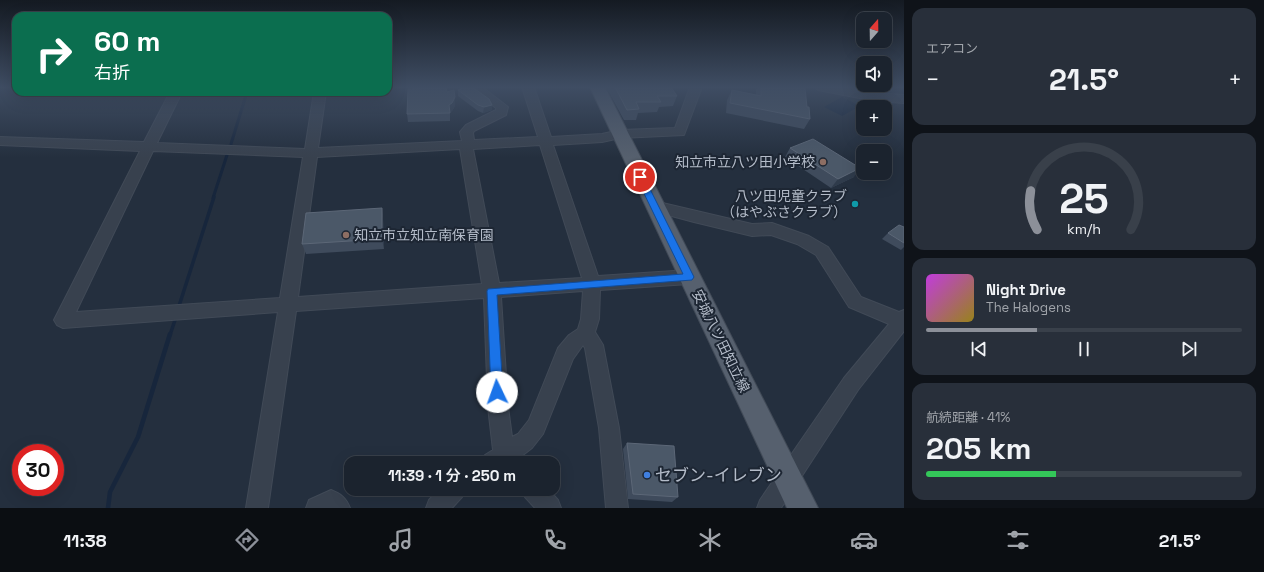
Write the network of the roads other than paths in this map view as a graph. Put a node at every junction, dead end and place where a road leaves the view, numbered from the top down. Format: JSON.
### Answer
{"nodes":[{"id":1,"x":167,"y":111,"type":"edge"},
{"id":2,"x":317,"y":111,"type":"edge"},
{"id":3,"x":502,"y":111,"type":"edge"},
{"id":4,"x":535,"y":111,"type":"edge"},
{"id":5,"x":609,"y":111,"type":"edge"},
{"id":6,"x":688,"y":111,"type":"edge"},
{"id":7,"x":620,"y":134,"type":"junction"},
{"id":8,"x":0,"y":141,"type":"edge"},
{"id":9,"x":545,"y":141,"type":"junction"},
{"id":10,"x":468,"y":145,"type":"junction"},
{"id":11,"x":149,"y":147,"type":"junction"},
{"id":12,"x":310,"y":153,"type":"junction"},
{"id":13,"x":654,"y":206,"type":"junction"},
{"id":14,"x":689,"y":277,"type":"junction"},
{"id":15,"x":592,"y":283,"type":"junction"},
{"id":16,"x":492,"y":291,"type":"junction"},
{"id":17,"x":287,"y":305,"type":"junction"},
{"id":18,"x":903,"y":320,"type":"edge"},
{"id":19,"x":585,"y":334,"type":"junction"},
{"id":20,"x":503,"y":456,"type":"edge"},
{"id":21,"x":508,"y":456,"type":"edge"},
{"id":22,"x":788,"y":477,"type":"junction"},
{"id":23,"x":448,"y":496,"type":"edge"},
{"id":24,"x":539,"y":496,"type":"edge"},
{"id":25,"x":257,"y":508,"type":"edge"},
{"id":26,"x":317,"y":508,"type":"edge"},
{"id":27,"x":339,"y":508,"type":"edge"},
{"id":28,"x":438,"y":508,"type":"edge"},
{"id":29,"x":550,"y":508,"type":"edge"},
{"id":30,"x":617,"y":508,"type":"edge"},
{"id":31,"x":768,"y":508,"type":"edge"},
{"id":32,"x":803,"y":508,"type":"edge"}],
"edges":[{"from":1,"to":11,"type":"street"},
{"from":2,"to":12,"type":"street"},
{"from":3,"to":10,"type":"street"},
{"from":4,"to":9,"type":"street"},
{"from":5,"to":7,"type":"main road","name":"安城八ツ田知立線"},
{"from":6,"to":7,"type":"street"},
{"from":7,"to":9,"type":"street"},
{"from":7,"to":13,"type":"main road","name":"安城八ツ田知立線"},
{"from":8,"to":11,"type":"street"},
{"from":9,"to":10,"type":"street"},
{"from":9,"to":15,"type":"street"},
{"from":10,"to":12,"type":"street"},
{"from":10,"to":16,"type":"street"},
{"from":11,"to":12,"type":"street"},
{"from":11,"to":17,"type":"street"},
{"from":12,"to":17,"type":"street"},
{"from":13,"to":14,"type":"main road","name":"安城八ツ田知立線"},
{"from":13,"to":18,"type":"street"},
{"from":14,"to":15,"type":"street"},
{"from":14,"to":22,"type":"main road","name":"安城八ツ田知立線"},
{"from":15,"to":16,"type":"street"},
{"from":15,"to":19,"type":"street"},
{"from":16,"to":17,"type":"street"},
{"from":16,"to":20,"type":"street"},
{"from":17,"to":25,"type":"street"},
{"from":18,"to":22,"type":"street"},
{"from":19,"to":21,"type":"street"},
{"from":19,"to":30,"type":"street"},
{"from":22,"to":31,"type":"street"},
{"from":22,"to":32,"type":"main road","name":"安城八ツ田知立線"},
{"from":23,"to":28,"type":"street"},
{"from":24,"to":29,"type":"street"},
{"from":26,"to":27,"type":"street"}]}
